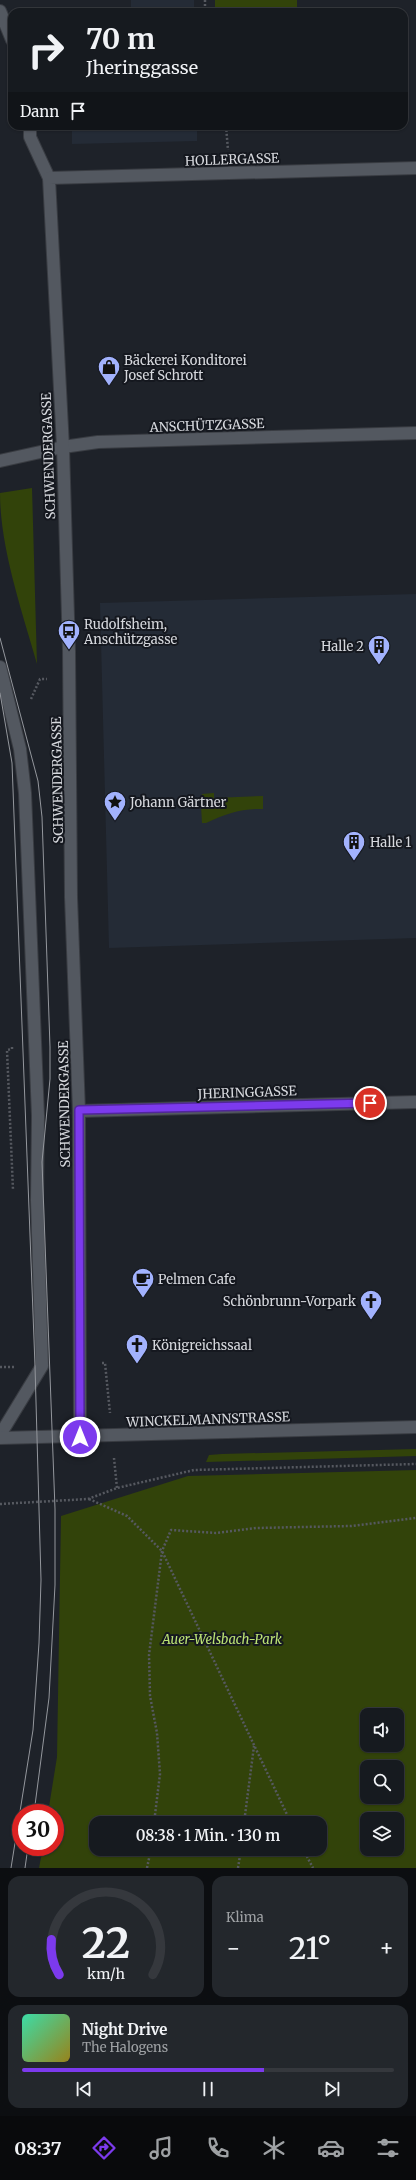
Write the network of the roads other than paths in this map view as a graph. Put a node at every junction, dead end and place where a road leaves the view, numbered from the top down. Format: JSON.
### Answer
{"nodes":[{"id":1,"x":0,"y":11,"type":"edge"},
{"id":2,"x":8,"y":30,"type":"edge"},
{"id":3,"x":30,"y":130,"type":"edge"},
{"id":4,"x":416,"y":168,"type":"edge"},
{"id":5,"x":49,"y":178,"type":"junction"},
{"id":6,"x":416,"y":434,"type":"edge"},
{"id":7,"x":63,"y":447,"type":"junction"},
{"id":8,"x":0,"y":461,"type":"edge"},
{"id":9,"x":0,"y":667,"type":"edge"},
{"id":10,"x":416,"y":1102,"type":"edge"},
{"id":11,"x":79,"y":1110,"type":"junction"},
{"id":12,"x":416,"y":1427,"type":"edge"},
{"id":13,"x":0,"y":1437,"type":"edge"},
{"id":14,"x":80,"y":1437,"type":"junction"}],
"edges":[{"from":1,"to":2,"type":"street"},
{"from":3,"to":5,"type":"street","name":"SCHWENDERGASSE"},
{"from":4,"to":5,"type":"street","name":"HOLLERGASSE"},
{"from":5,"to":7,"type":"street","name":"SCHWENDERGASSE"},
{"from":6,"to":7,"type":"street","name":"ANSCHÜTZGASSE"},
{"from":7,"to":8,"type":"street","name":"ANSCHÜTZGASSE"},
{"from":7,"to":11,"type":"street","name":"SCHWENDERGASSE"},
{"from":9,"to":13,"type":"street"},
{"from":10,"to":11,"type":"street","name":"JHERINGGASSE"},
{"from":11,"to":14,"type":"street","name":"SCHWENDERGASSE"},
{"from":12,"to":14,"type":"street","name":"WINCKELMANNSTRASSE"},
{"from":13,"to":14,"type":"street","name":"WINCKELMANNSTRASSE"}]}
